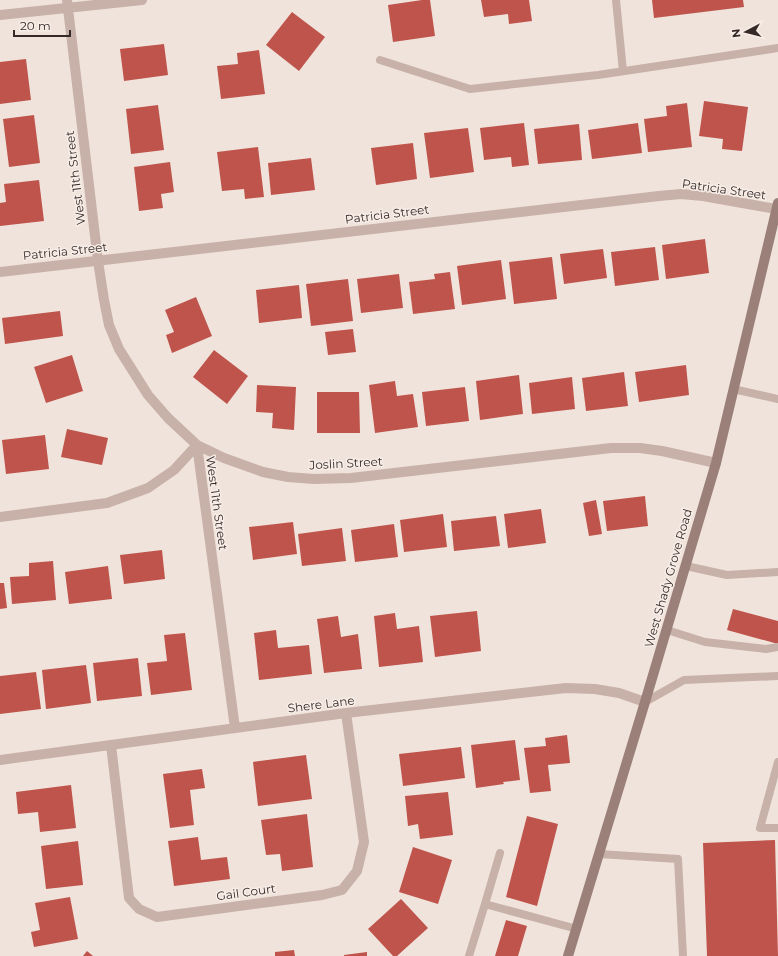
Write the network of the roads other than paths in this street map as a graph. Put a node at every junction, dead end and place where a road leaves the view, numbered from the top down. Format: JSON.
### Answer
{"nodes":[{"id":1,"x":142,"y":0,"type":"edge"},
{"id":2,"x":616,"y":0,"type":"edge"},
{"id":3,"x":68,"y":4,"type":"edge"},
{"id":4,"x":0,"y":16,"type":"edge"},
{"id":5,"x":778,"y":48,"type":"edge"},
{"id":6,"x":380,"y":60,"type":"dead end"},
{"id":7,"x":623,"y":71,"type":"junction"},
{"id":8,"x":777,"y":207,"type":"edge"},
{"id":9,"x":98,"y":261,"type":"junction"},
{"id":10,"x":0,"y":272,"type":"edge"},
{"id":11,"x":733,"y":389,"type":"junction"},
{"id":12,"x":778,"y":399,"type":"edge"},
{"id":13,"x":196,"y":445,"type":"junction"},
{"id":14,"x":716,"y":463,"type":"junction"},
{"id":15,"x":0,"y":517,"type":"edge"},
{"id":16,"x":686,"y":566,"type":"junction"},
{"id":17,"x":778,"y":572,"type":"edge"},
{"id":18,"x":667,"y":630,"type":"junction"},
{"id":19,"x":778,"y":647,"type":"edge"},
{"id":20,"x":778,"y":676,"type":"edge"},
{"id":21,"x":646,"y":702,"type":"junction"},
{"id":22,"x":346,"y":713,"type":"junction"},
{"id":23,"x":235,"y":728,"type":"junction"},
{"id":24,"x":111,"y":745,"type":"junction"},
{"id":25,"x":0,"y":760,"type":"edge"},
{"id":26,"x":778,"y":762,"type":"edge"},
{"id":27,"x":778,"y":828,"type":"edge"},
{"id":28,"x":500,"y":853,"type":"dead end"},
{"id":29,"x":599,"y":854,"type":"junction"},
{"id":30,"x":484,"y":904,"type":"junction"},
{"id":31,"x":577,"y":929,"type":"junction"},
{"id":32,"x":469,"y":956,"type":"edge"},
{"id":33,"x":568,"y":956,"type":"edge"},
{"id":34,"x":683,"y":956,"type":"edge"}],
"edges":[{"from":1,"to":3,"type":"street"},
{"from":2,"to":7,"type":"lane"},
{"from":3,"to":4,"type":"street"},
{"from":3,"to":9,"type":"street","name":"West 11th Street"},
{"from":5,"to":7,"type":"lane"},
{"from":6,"to":7,"type":"lane"},
{"from":8,"to":9,"type":"street","name":"Patricia Street"},
{"from":8,"to":11,"type":"main road","name":"West Shady Grove Road"},
{"from":9,"to":10,"type":"street","name":"Patricia Street"},
{"from":9,"to":13,"type":"street","name":"West 11th Street"},
{"from":11,"to":12,"type":"lane"},
{"from":11,"to":14,"type":"main road","name":"West Shady Grove Road"},
{"from":13,"to":14,"type":"street","name":"Joslin Street"},
{"from":13,"to":15,"type":"street"},
{"from":13,"to":23,"type":"street","name":"West 11th Street"},
{"from":14,"to":16,"type":"main road","name":"West Shady Grove Road"},
{"from":16,"to":17,"type":"lane"},
{"from":16,"to":18,"type":"main road","name":"West Shady Grove Road"},
{"from":18,"to":19,"type":"lane"},
{"from":18,"to":21,"type":"main road","name":"West Shady Grove Road"},
{"from":20,"to":21,"type":"lane"},
{"from":21,"to":22,"type":"street","name":"Shere Lane"},
{"from":21,"to":29,"type":"main road","name":"West Shady Grove Road"},
{"from":22,"to":23,"type":"street","name":"Shere Lane"},
{"from":22,"to":24,"type":"street","name":"Gail Court"},
{"from":23,"to":24,"type":"street","name":"Shere Lane"},
{"from":24,"to":25,"type":"street","name":"Shere Lane"},
{"from":26,"to":27,"type":"lane"},
{"from":28,"to":30,"type":"lane"},
{"from":29,"to":31,"type":"main road","name":"West Shady Grove Road"},
{"from":29,"to":34,"type":"lane"},
{"from":30,"to":31,"type":"lane"},
{"from":30,"to":32,"type":"lane"},
{"from":31,"to":33,"type":"main road","name":"West Shady Grove Road"}]}
